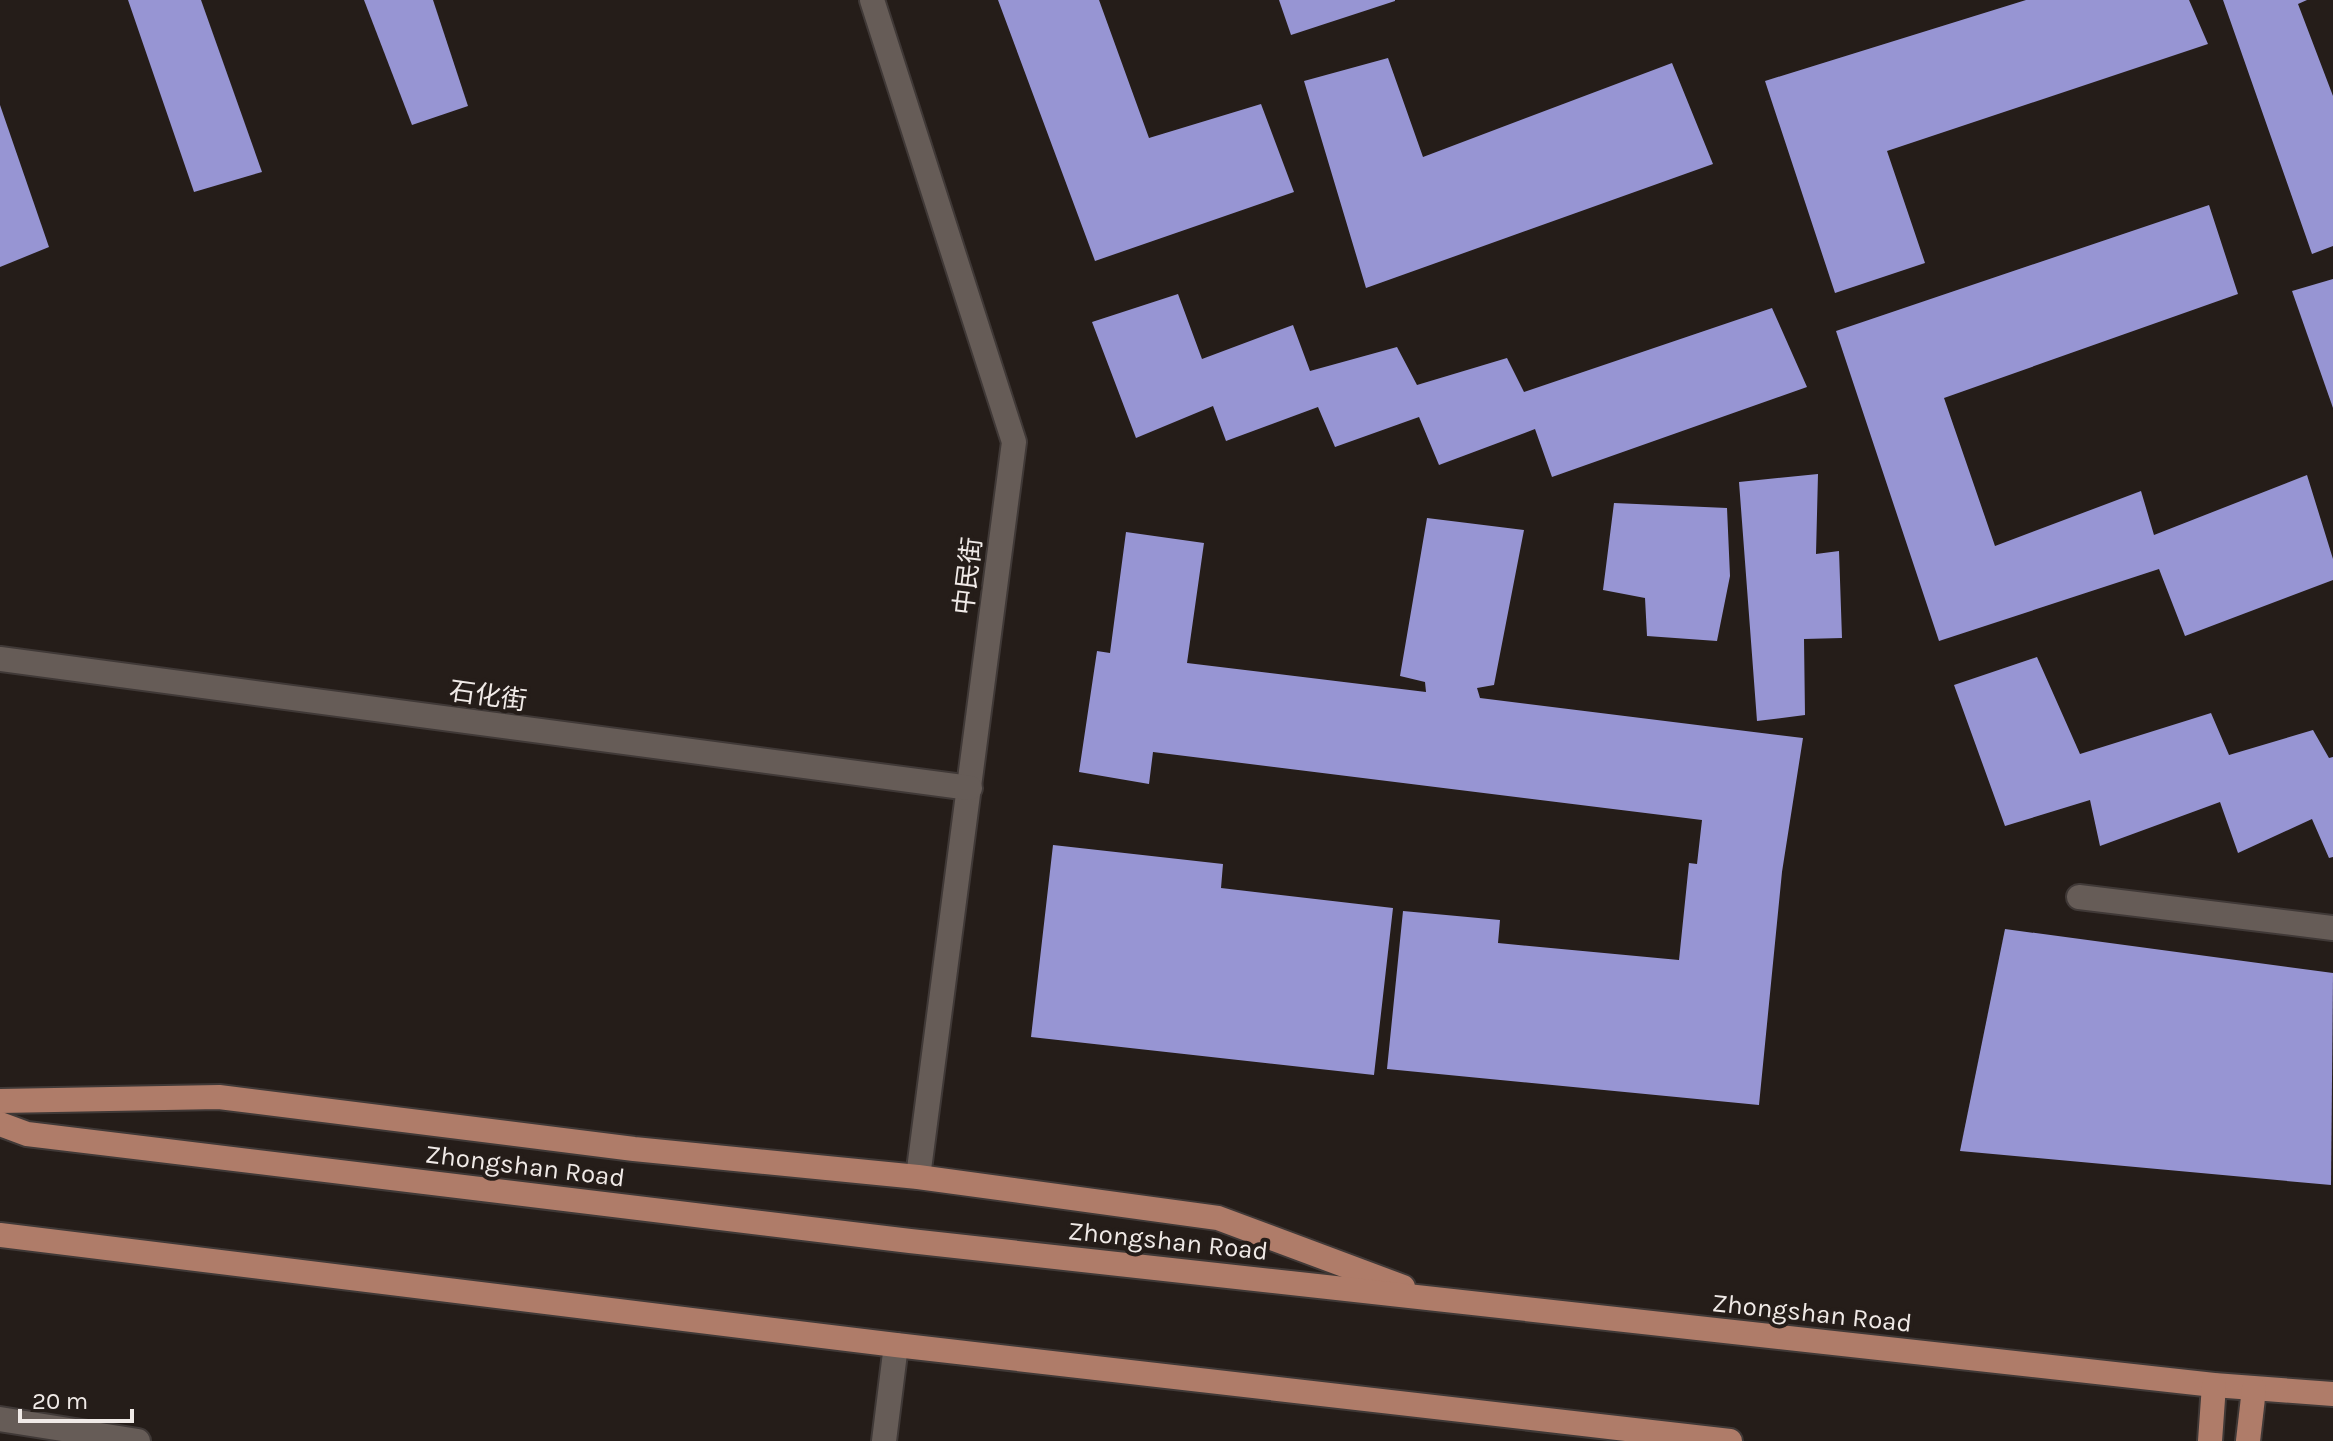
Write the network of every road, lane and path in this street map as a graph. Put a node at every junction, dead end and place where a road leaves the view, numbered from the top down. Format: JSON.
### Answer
{"nodes":[{"id":1,"x":872,"y":0,"type":"edge"},
{"id":2,"x":0,"y":659,"type":"edge"},
{"id":3,"x":970,"y":788,"type":"junction"},
{"id":4,"x":2079,"y":897,"type":"dead end"},
{"id":5,"x":2333,"y":928,"type":"edge"},
{"id":6,"x":0,"y":1101,"type":"edge"},
{"id":7,"x":0,"y":1124,"type":"edge"},
{"id":8,"x":918,"y":1177,"type":"junction"},
{"id":9,"x":0,"y":1235,"type":"edge"},
{"id":10,"x":1431,"y":1299,"type":"junction"},
{"id":11,"x":896,"y":1345,"type":"junction"},
{"id":12,"x":2214,"y":1385,"type":"junction"},
{"id":13,"x":2254,"y":1389,"type":"junction"},
{"id":14,"x":2333,"y":1394,"type":"edge"},
{"id":15,"x":0,"y":1419,"type":"edge"},
{"id":16,"x":138,"y":1441,"type":"edge"},
{"id":17,"x":884,"y":1441,"type":"edge"},
{"id":18,"x":1730,"y":1441,"type":"edge"},
{"id":19,"x":2210,"y":1441,"type":"edge"},
{"id":20,"x":2248,"y":1441,"type":"edge"}],
"edges":[{"from":1,"to":3,"type":"street","name":"中民街"},
{"from":2,"to":3,"type":"street","name":"石化街"},
{"from":3,"to":8,"type":"street","name":"中民街"},
{"from":4,"to":5,"type":"street"},
{"from":6,"to":8,"type":"main road"},
{"from":7,"to":10,"type":"main road","name":"Zhongshan Road"},
{"from":8,"to":10,"type":"main road"},
{"from":9,"to":11,"type":"main road"},
{"from":10,"to":12,"type":"main road","name":"Zhongshan Road"},
{"from":11,"to":17,"type":"street"},
{"from":11,"to":18,"type":"main road"},
{"from":12,"to":13,"type":"main road","name":"Zhongshan Road"},
{"from":12,"to":19,"type":"main road"},
{"from":13,"to":14,"type":"main road","name":"Zhongshan Road"},
{"from":13,"to":20,"type":"main road"},
{"from":15,"to":16,"type":"street"}]}
